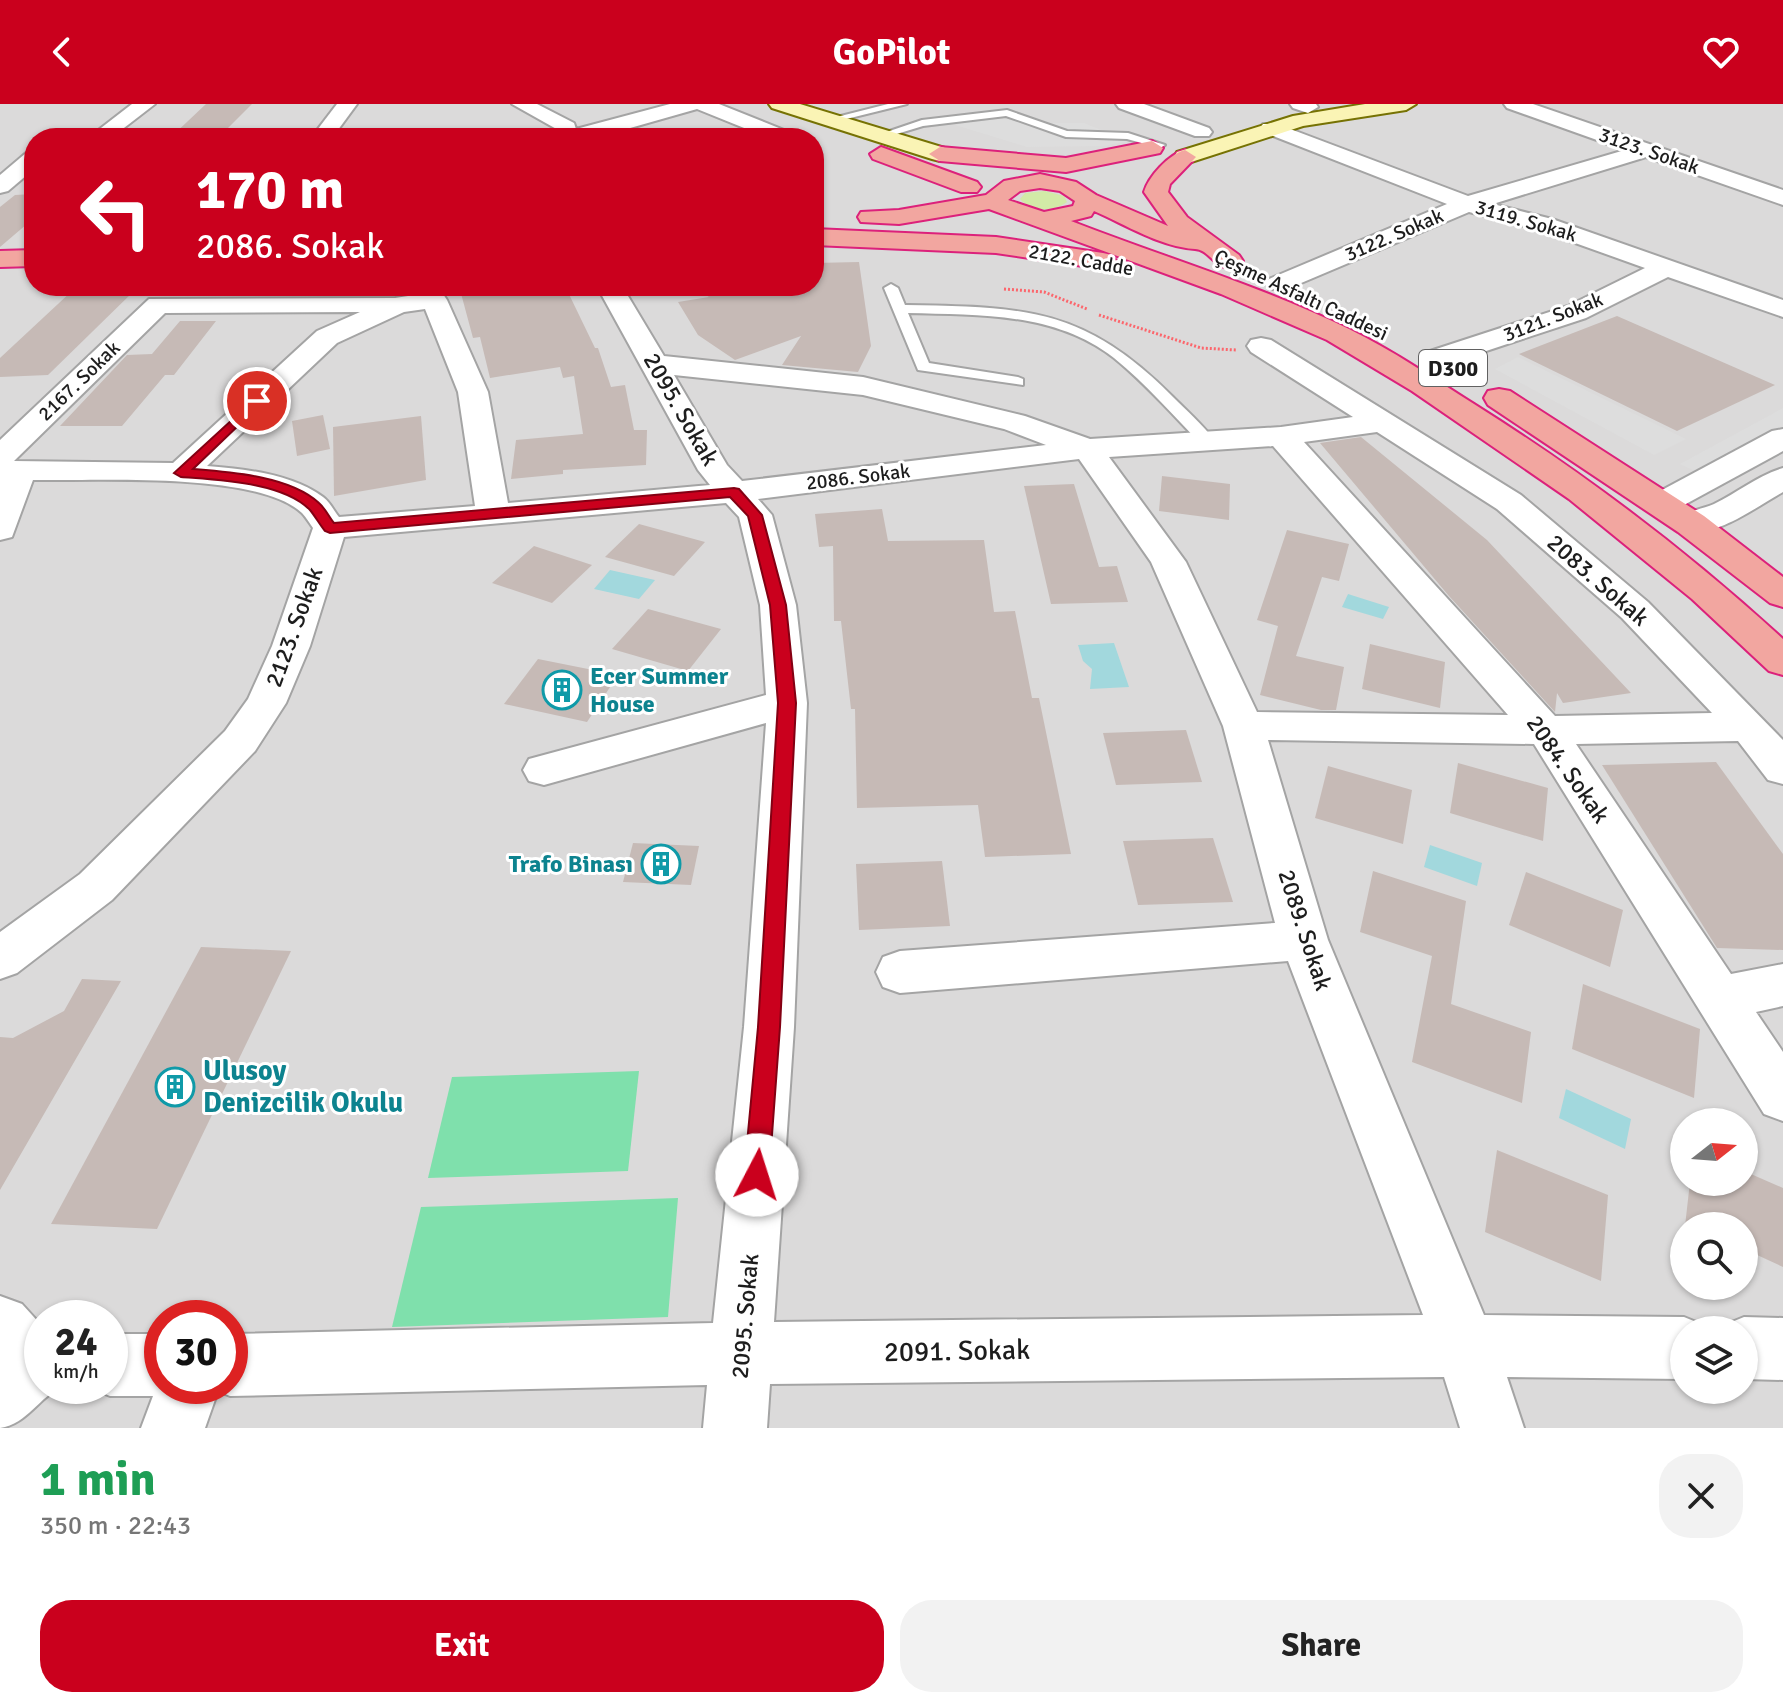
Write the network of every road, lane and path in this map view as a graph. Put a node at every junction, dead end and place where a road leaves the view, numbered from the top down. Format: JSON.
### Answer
{"nodes":[{"id":1,"x":145,"y":104,"type":"edge"},
{"id":2,"x":347,"y":104,"type":"edge"},
{"id":3,"x":522,"y":104,"type":"edge"},
{"id":4,"x":651,"y":104,"type":"edge"},
{"id":5,"x":692,"y":104,"type":"edge"},
{"id":6,"x":702,"y":104,"type":"edge"},
{"id":7,"x":743,"y":104,"type":"edge"},
{"id":8,"x":779,"y":104,"type":"edge"},
{"id":9,"x":902,"y":104,"type":"edge"},
{"id":10,"x":1126,"y":104,"type":"edge"},
{"id":11,"x":1406,"y":104,"type":"edge"},
{"id":12,"x":1514,"y":104,"type":"edge"},
{"id":13,"x":1312,"y":105,"type":"edge"},
{"id":14,"x":826,"y":121,"type":"junction"},
{"id":15,"x":112,"y":128,"type":"edge"},
{"id":16,"x":329,"y":128,"type":"edge"},
{"id":17,"x":554,"y":128,"type":"edge"},
{"id":18,"x":577,"y":128,"type":"edge"},
{"id":19,"x":607,"y":128,"type":"edge"},
{"id":20,"x":762,"y":128,"type":"edge"},
{"id":21,"x":823,"y":128,"type":"edge"},
{"id":22,"x":824,"y":128,"type":"edge"},
{"id":23,"x":1270,"y":128,"type":"junction"},
{"id":24,"x":1202,"y":132,"type":"junction"},
{"id":25,"x":879,"y":145,"type":"junction"},
{"id":26,"x":1156,"y":146,"type":"junction"},
{"id":27,"x":1648,"y":150,"type":"junction"},
{"id":28,"x":11,"y":153,"type":"dead end"},
{"id":29,"x":24,"y":154,"type":"edge"},
{"id":30,"x":940,"y":154,"type":"junction"},
{"id":31,"x":1185,"y":157,"type":"junction"},
{"id":32,"x":24,"y":164,"type":"edge"},
{"id":33,"x":1768,"y":170,"type":"dead end"},
{"id":34,"x":1142,"y":174,"type":"dead end"},
{"id":35,"x":1724,"y":177,"type":"junction"},
{"id":36,"x":1054,"y":184,"type":"junction"},
{"id":37,"x":0,"y":186,"type":"edge"},
{"id":38,"x":1096,"y":193,"type":"junction"},
{"id":39,"x":1783,"y":198,"type":"edge"},
{"id":40,"x":995,"y":199,"type":"junction"},
{"id":41,"x":1467,"y":204,"type":"junction"},
{"id":42,"x":824,"y":218,"type":"edge"},
{"id":43,"x":840,"y":218,"type":"junction"},
{"id":44,"x":1036,"y":218,"type":"junction"},
{"id":45,"x":824,"y":237,"type":"edge"},
{"id":46,"x":824,"y":237,"type":"edge"},
{"id":47,"x":1230,"y":261,"type":"junction"},
{"id":48,"x":1665,"y":268,"type":"junction"},
{"id":49,"x":1278,"y":284,"type":"junction"},
{"id":50,"x":891,"y":288,"type":"dead end"},
{"id":51,"x":615,"y":296,"type":"edge"},
{"id":52,"x":398,"y":305,"type":"junction"},
{"id":53,"x":899,"y":309,"type":"junction"},
{"id":54,"x":1783,"y":309,"type":"edge"},
{"id":55,"x":1338,"y":334,"type":"junction"},
{"id":56,"x":1261,"y":346,"type":"dead end"},
{"id":57,"x":1437,"y":358,"type":"junction"},
{"id":58,"x":654,"y":364,"type":"junction"},
{"id":59,"x":1018,"y":382,"type":"dead end"},
{"id":60,"x":1385,"y":422,"type":"junction"},
{"id":61,"x":1281,"y":436,"type":"junction"},
{"id":62,"x":1783,"y":438,"type":"edge"},
{"id":63,"x":1207,"y":441,"type":"junction"},
{"id":64,"x":1087,"y":449,"type":"junction"},
{"id":65,"x":7,"y":466,"type":"edge"},
{"id":66,"x":181,"y":473,"type":"junction"},
{"id":67,"x":1783,"y":478,"type":"edge"},
{"id":68,"x":734,"y":492,"type":"junction"},
{"id":69,"x":1661,"y":504,"type":"junction"},
{"id":70,"x":493,"y":515,"type":"junction"},
{"id":71,"x":1691,"y":524,"type":"junction"},
{"id":72,"x":330,"y":528,"type":"junction"},
{"id":73,"x":0,"y":530,"type":"edge"},
{"id":74,"x":1783,"y":595,"type":"edge"},
{"id":75,"x":1783,"y":662,"type":"edge"},
{"id":76,"x":787,"y":703,"type":"junction"},
{"id":77,"x":1243,"y":726,"type":"junction"},
{"id":78,"x":1749,"y":727,"type":"junction"},
{"id":79,"x":1545,"y":730,"type":"junction"},
{"id":80,"x":1783,"y":769,"type":"edge"},
{"id":81,"x":544,"y":770,"type":"dead end"},
{"id":82,"x":1304,"y":940,"type":"junction"},
{"id":83,"x":0,"y":959,"type":"edge"},
{"id":84,"x":900,"y":972,"type":"dead end"},
{"id":85,"x":1783,"y":985,"type":"edge"},
{"id":86,"x":1719,"y":998,"type":"junction"},
{"id":87,"x":1783,"y":1097,"type":"edge"},
{"id":88,"x":1465,"y":1345,"type":"junction"},
{"id":89,"x":1670,"y":1348,"type":"edge"},
{"id":90,"x":1758,"y":1348,"type":"edge"},
{"id":91,"x":1783,"y":1349,"type":"edge"},
{"id":92,"x":741,"y":1353,"type":"junction"},
{"id":93,"x":248,"y":1365,"type":"edge"},
{"id":94,"x":182,"y":1404,"type":"edge"},
{"id":95,"x":173,"y":1428,"type":"edge"},
{"id":96,"x":735,"y":1428,"type":"edge"},
{"id":97,"x":1492,"y":1428,"type":"edge"}],
"edges":[{"from":1,"to":15,"type":"street"},
{"from":2,"to":16,"type":"street"},
{"from":3,"to":17,"type":"street"},
{"from":4,"to":18,"type":"street"},
{"from":5,"to":19,"type":"street"},
{"from":6,"to":20,"type":"street"},
{"from":7,"to":21,"type":"main road","number":"D300"},
{"from":8,"to":14,"type":"main road","number":"D300"},
{"from":9,"to":14,"type":"lane"},
{"from":10,"to":24,"type":"street"},
{"from":11,"to":23,"type":"main road"},
{"from":12,"to":27,"type":"street","name":"3123. Sokak"},
{"from":13,"to":24,"type":"main road"},
{"from":14,"to":25,"type":"main road","number":"D300"},
{"from":22,"to":25,"type":"main road","number":"D300"},
{"from":23,"to":31,"type":"main road"},
{"from":23,"to":41,"type":"street","name":"3119. Sokak"},
{"from":24,"to":26,"type":"main road"},
{"from":25,"to":26,"type":"lane"},
{"from":25,"to":30,"type":"main road","number":"D300"},
{"from":25,"to":40,"type":"highway","number":"D300"},
{"from":25,"to":43,"type":"highway"},
{"from":26,"to":30,"type":"highway"},
{"from":26,"to":36,"type":"highway"},
{"from":27,"to":35,"type":"street","name":"3123. Sokak"},
{"from":27,"to":41,"type":"street","name":"3122. Sokak"},
{"from":28,"to":29,"type":"street"},
{"from":30,"to":36,"type":"highway","number":"D300"},
{"from":31,"to":34,"type":"highway"},
{"from":31,"to":47,"type":"highway"},
{"from":32,"to":37,"type":"street"},
{"from":33,"to":35,"type":"street"},
{"from":35,"to":39,"type":"street","name":"3123. Sokak"},
{"from":36,"to":38,"type":"highway","number":"D300"},
{"from":36,"to":40,"type":"highway"},
{"from":38,"to":44,"type":"highway"},
{"from":38,"to":47,"type":"highway","name":"Çeşme Asfaltı Caddesi","number":"D300"},
{"from":40,"to":43,"type":"highway"},
{"from":40,"to":44,"type":"highway","number":"D300"},
{"from":41,"to":48,"type":"street","name":"3119. Sokak"},
{"from":41,"to":49,"type":"street","name":"3122. Sokak"},
{"from":42,"to":43,"type":"highway"},
{"from":44,"to":45,"type":"highway"},
{"from":44,"to":55,"type":"highway"},
{"from":46,"to":55,"type":"highway","name":"2122. Cadde","number":"D300"},
{"from":47,"to":49,"type":"highway","name":"Çeşme Asfaltı Caddesi","number":"D300"},
{"from":48,"to":54,"type":"street","name":"3119. Sokak"},
{"from":48,"to":57,"type":"street","name":"3121. Sokak"},
{"from":49,"to":57,"type":"highway","name":"Çeşme Asfaltı Caddesi","number":"D300"},
{"from":50,"to":53,"type":"lane"},
{"from":51,"to":58,"type":"street","name":"2095. Sokak"},
{"from":52,"to":65,"type":"street","name":"2167. Sokak"},
{"from":52,"to":66,"type":"street"},
{"from":52,"to":70,"type":"street"},
{"from":53,"to":59,"type":"lane"},
{"from":53,"to":63,"type":"lane"},
{"from":55,"to":75,"type":"highway","name":"Çeşme Asfaltı Caddesi","number":"D300"},
{"from":56,"to":60,"type":"street","name":"2083. Sokak"},
{"from":57,"to":69,"type":"highway","name":"Çeşme Asfaltı Caddesi","number":"D300"},
{"from":58,"to":64,"type":"street"},
{"from":58,"to":68,"type":"street","name":"2095. Sokak"},
{"from":60,"to":61,"type":"street","name":"2086. Sokak"},
{"from":60,"to":78,"type":"street","name":"2083. Sokak"},
{"from":61,"to":63,"type":"street","name":"2086. Sokak"},
{"from":61,"to":79,"type":"street","name":"2084. Sokak"},
{"from":62,"to":69,"type":"street"},
{"from":63,"to":64,"type":"street","name":"2086. Sokak"},
{"from":64,"to":68,"type":"street","name":"2086. Sokak"},
{"from":64,"to":77,"type":"street","name":"2089. Sokak"},
{"from":65,"to":66,"type":"street"},
{"from":65,"to":73,"type":"street"},
{"from":66,"to":72,"type":"street"},
{"from":67,"to":71,"type":"street"},
{"from":68,"to":70,"type":"street","name":"2086. Sokak"},
{"from":68,"to":76,"type":"street","name":"2095. Sokak"},
{"from":69,"to":71,"type":"highway","name":"Çeşme Asfaltı Caddesi","number":"D300"},
{"from":70,"to":72,"type":"street","name":"2086. Sokak"},
{"from":71,"to":74,"type":"highway","name":"Çeşme Asfaltı Caddesi","number":"D300"},
{"from":72,"to":83,"type":"street","name":"2123. Sokak"},
{"from":76,"to":81,"type":"street"},
{"from":76,"to":92,"type":"street","name":"2095. Sokak"},
{"from":77,"to":79,"type":"street"},
{"from":77,"to":82,"type":"street","name":"2089. Sokak"},
{"from":78,"to":79,"type":"street"},
{"from":78,"to":80,"type":"street","name":"2083. Sokak"},
{"from":79,"to":86,"type":"street","name":"2084. Sokak"},
{"from":82,"to":84,"type":"street"},
{"from":82,"to":88,"type":"street","name":"2089. Sokak"},
{"from":85,"to":86,"type":"street"},
{"from":86,"to":87,"type":"street","name":"2084. Sokak"},
{"from":88,"to":89,"type":"street","name":"2091. Sokak"},
{"from":88,"to":92,"type":"street","name":"2091. Sokak"},
{"from":88,"to":97,"type":"street","name":"2089. Sokak"},
{"from":90,"to":91,"type":"street"},
{"from":92,"to":93,"type":"street","name":"2091. Sokak"},
{"from":92,"to":96,"type":"street","name":"2095. Sokak"},
{"from":94,"to":95,"type":"street"}]}
